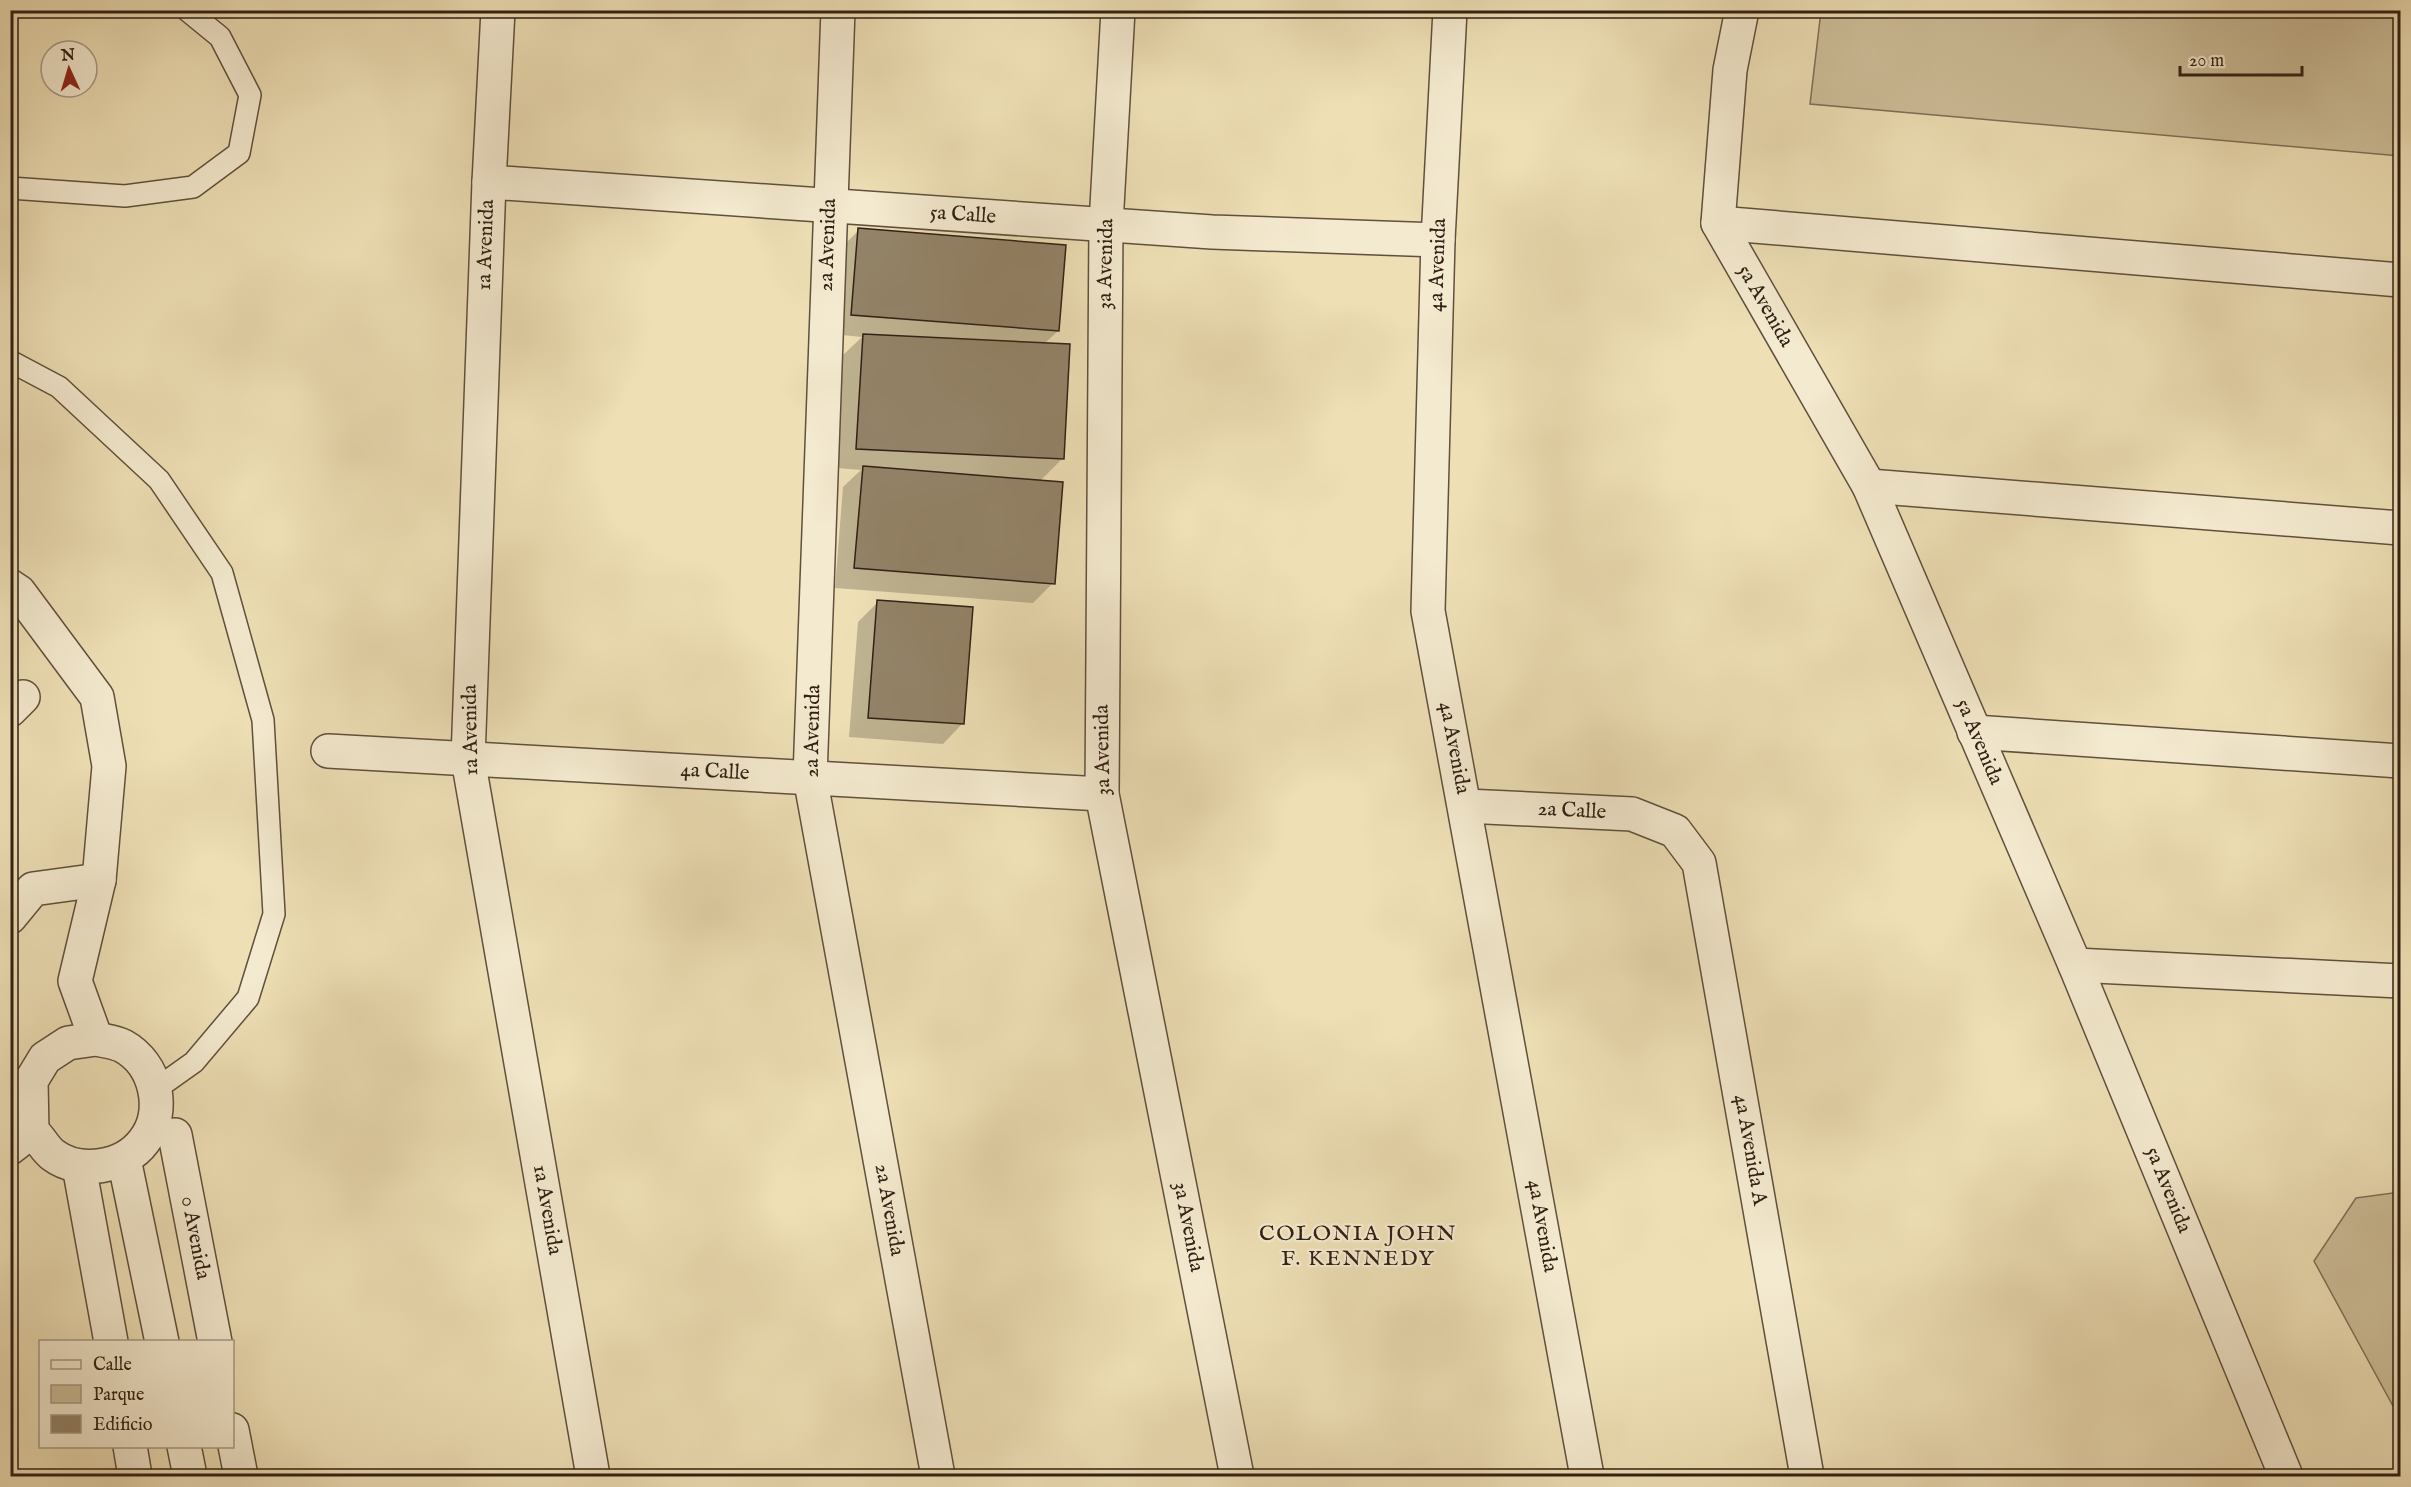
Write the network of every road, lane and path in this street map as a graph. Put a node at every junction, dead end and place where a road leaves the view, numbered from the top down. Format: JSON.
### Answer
{"nodes":[{"id":1,"x":187,"y":10,"type":"edge"},
{"id":2,"x":498,"y":10,"type":"edge"},
{"id":3,"x":838,"y":10,"type":"edge"},
{"id":4,"x":1118,"y":10,"type":"edge"},
{"id":5,"x":1449,"y":10,"type":"edge"},
{"id":6,"x":1742,"y":10,"type":"edge"},
{"id":7,"x":489,"y":182,"type":"junction"},
{"id":8,"x":10,"y":188,"type":"edge"},
{"id":9,"x":829,"y":206,"type":"junction"},
{"id":10,"x":1718,"y":223,"type":"junction"},
{"id":11,"x":1106,"y":224,"type":"junction"},
{"id":12,"x":1438,"y":240,"type":"junction"},
{"id":13,"x":2400,"y":280,"type":"edge"},
{"id":14,"x":10,"y":361,"type":"edge"},
{"id":15,"x":1869,"y":486,"type":"junction"},
{"id":16,"x":2400,"y":528,"type":"edge"},
{"id":17,"x":10,"y":586,"type":"edge"},
{"id":18,"x":1974,"y":732,"type":"junction"},
{"id":19,"x":328,"y":751,"type":"dead end"},
{"id":20,"x":468,"y":759,"type":"junction"},
{"id":21,"x":2400,"y":761,"type":"edge"},
{"id":22,"x":810,"y":777,"type":"junction"},
{"id":23,"x":1102,"y":794,"type":"junction"},
{"id":24,"x":1466,"y":806,"type":"junction"},
{"id":25,"x":1675,"y":831,"type":"joint"},
{"id":26,"x":99,"y":880,"type":"junction"},
{"id":27,"x":10,"y":917,"type":"edge"},
{"id":28,"x":2075,"y":965,"type":"junction"},
{"id":29,"x":2400,"y":981,"type":"edge"},
{"id":30,"x":96,"y":1039,"type":"junction"},
{"id":31,"x":156,"y":1089,"type":"junction"},
{"id":32,"x":175,"y":1135,"type":"dead end"},
{"id":33,"x":21,"y":1140,"type":"edge"},
{"id":34,"x":124,"y":1159,"type":"junction"},
{"id":35,"x":79,"y":1166,"type":"junction"},
{"id":36,"x":111,"y":1340,"type":"edge"},
{"id":37,"x":162,"y":1340,"type":"edge"},
{"id":38,"x":215,"y":1340,"type":"edge"},
{"id":39,"x":234,"y":1439,"type":"edge"},
{"id":40,"x":130,"y":1448,"type":"edge"},
{"id":41,"x":184,"y":1448,"type":"edge"},
{"id":42,"x":135,"y":1476,"type":"edge"},
{"id":43,"x":190,"y":1476,"type":"edge"},
{"id":44,"x":242,"y":1476,"type":"edge"},
{"id":45,"x":593,"y":1476,"type":"edge"},
{"id":46,"x":938,"y":1476,"type":"edge"},
{"id":47,"x":1237,"y":1476,"type":"edge"},
{"id":48,"x":1587,"y":1476,"type":"edge"},
{"id":49,"x":1807,"y":1476,"type":"edge"},
{"id":50,"x":2286,"y":1476,"type":"edge"}],
"edges":[{"from":1,"to":8,"type":"lane"},
{"from":2,"to":7,"type":"street","name":"1a Avenida"},
{"from":3,"to":9,"type":"street","name":"2a Avenida"},
{"from":4,"to":11,"type":"street","name":"3a Avenida"},
{"from":5,"to":12,"type":"street","name":"4a Avenida"},
{"from":6,"to":10,"type":"street"},
{"from":7,"to":9,"type":"street","name":"5a Calle"},
{"from":7,"to":20,"type":"street","name":"1a Avenida"},
{"from":9,"to":11,"type":"street","name":"5a Calle"},
{"from":9,"to":22,"type":"street","name":"2a Avenida"},
{"from":10,"to":13,"type":"street"},
{"from":10,"to":15,"type":"street","name":"5a Avenida"},
{"from":11,"to":12,"type":"street","name":"5a Calle"},
{"from":11,"to":23,"type":"street","name":"3a Avenida"},
{"from":12,"to":24,"type":"street","name":"4a Avenida"},
{"from":14,"to":31,"type":"lane"},
{"from":15,"to":16,"type":"street"},
{"from":15,"to":18,"type":"street","name":"5a Avenida"},
{"from":17,"to":26,"type":"street"},
{"from":18,"to":21,"type":"street"},
{"from":18,"to":28,"type":"street","name":"5a Avenida"},
{"from":19,"to":20,"type":"street","name":"4a Calle"},
{"from":20,"to":22,"type":"street","name":"4a Calle"},
{"from":20,"to":45,"type":"street","name":"1a Avenida"},
{"from":22,"to":23,"type":"street","name":"4a Calle"},
{"from":22,"to":46,"type":"street","name":"2a Avenida"},
{"from":23,"to":47,"type":"street","name":"3a Avenida"},
{"from":24,"to":25,"type":"street","name":"2a Calle"},
{"from":24,"to":48,"type":"street","name":"4a Avenida"},
{"from":25,"to":49,"type":"street","name":"4a Avenida A"},
{"from":26,"to":27,"type":"street"},
{"from":26,"to":30,"type":"street"},
{"from":28,"to":29,"type":"street"},
{"from":28,"to":50,"type":"street","name":"5a Avenida"},
{"from":30,"to":31,"type":"street"},
{"from":30,"to":33,"type":"street"},
{"from":31,"to":34,"type":"street"},
{"from":32,"to":38,"type":"street","name":"0 Avenida"},
{"from":33,"to":35,"type":"street"},
{"from":34,"to":35,"type":"street"},
{"from":34,"to":37,"type":"street"},
{"from":35,"to":36,"type":"street"},
{"from":39,"to":44,"type":"street"},
{"from":40,"to":42,"type":"street"},
{"from":41,"to":43,"type":"street"}]}
